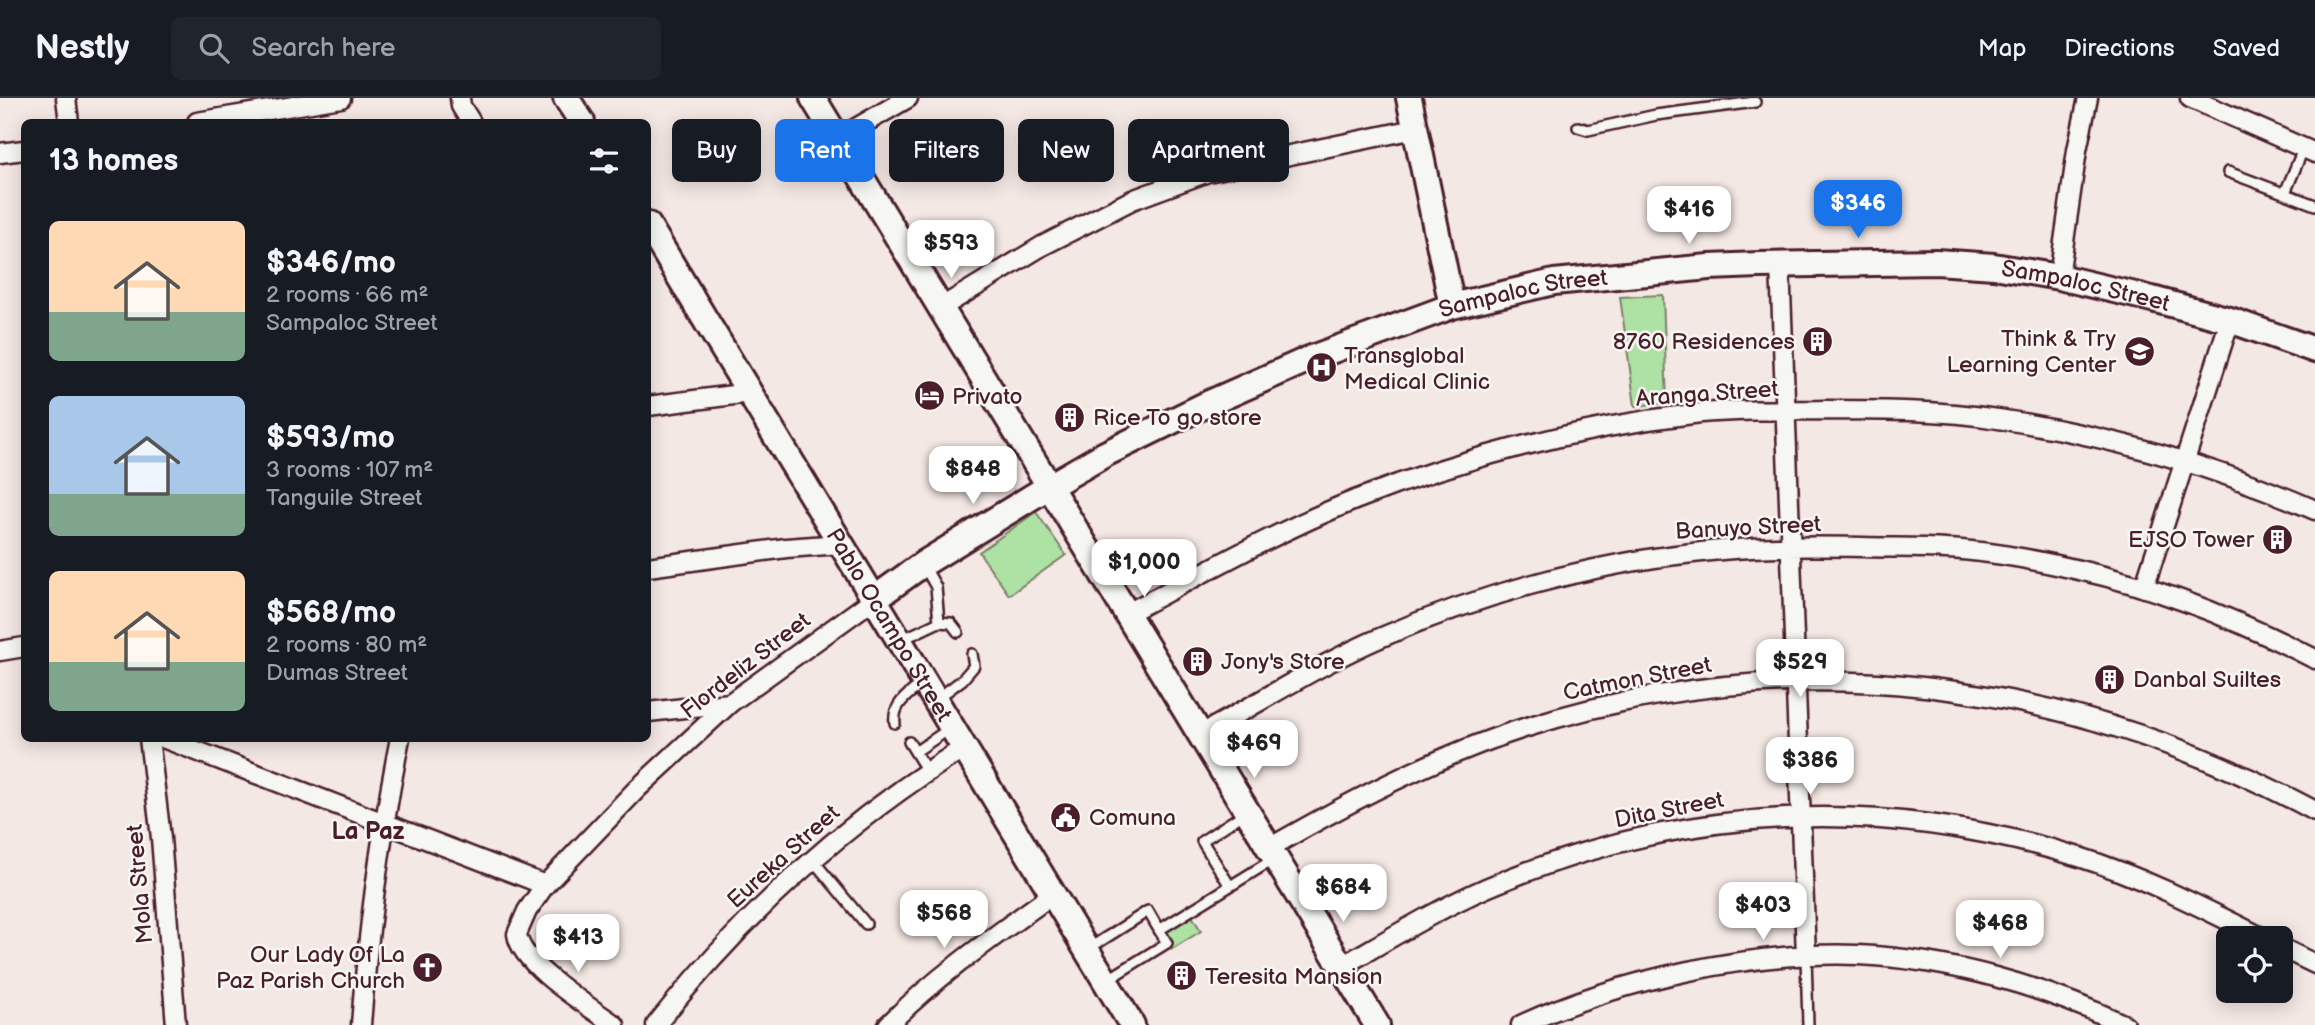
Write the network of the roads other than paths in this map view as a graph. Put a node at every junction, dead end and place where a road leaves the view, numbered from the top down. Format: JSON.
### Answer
{"nodes":[{"id":1,"x":66,"y":98,"type":"edge"},
{"id":2,"x":341,"y":98,"type":"edge"},
{"id":3,"x":460,"y":98,"type":"edge"},
{"id":4,"x":566,"y":98,"type":"edge"},
{"id":5,"x":813,"y":98,"type":"edge"},
{"id":6,"x":908,"y":98,"type":"edge"},
{"id":7,"x":1409,"y":98,"type":"edge"},
{"id":8,"x":2088,"y":98,"type":"edge"},
{"id":9,"x":2190,"y":98,"type":"edge"},
{"id":10,"x":1755,"y":102,"type":"dead end"},
{"id":11,"x":69,"y":119,"type":"edge"},
{"id":12,"x":215,"y":119,"type":"edge"},
{"id":13,"x":469,"y":119,"type":"edge"},
{"id":14,"x":580,"y":119,"type":"edge"},
{"id":15,"x":825,"y":119,"type":"edge"},
{"id":16,"x":872,"y":119,"type":"edge"},
{"id":17,"x":1578,"y":127,"type":"dead end"},
{"id":18,"x":1415,"y":129,"type":"junction"},
{"id":19,"x":21,"y":150,"type":"edge"},
{"id":20,"x":2310,"y":150,"type":"edge"},
{"id":21,"x":0,"y":153,"type":"edge"},
{"id":22,"x":2228,"y":172,"type":"dead end"},
{"id":23,"x":864,"y":182,"type":"edge"},
{"id":24,"x":2285,"y":193,"type":"junction"},
{"id":25,"x":2315,"y":205,"type":"edge"},
{"id":26,"x":651,"y":230,"type":"edge"},
{"id":27,"x":1780,"y":264,"type":"junction"},
{"id":28,"x":2059,"y":277,"type":"junction"},
{"id":29,"x":1452,"y":306,"type":"junction"},
{"id":30,"x":942,"y":307,"type":"junction"},
{"id":31,"x":2230,"y":320,"type":"junction"},
{"id":32,"x":2315,"y":350,"type":"edge"},
{"id":33,"x":749,"y":393,"type":"junction"},
{"id":34,"x":651,"y":406,"type":"edge"},
{"id":35,"x":1786,"y":411,"type":"junction"},
{"id":36,"x":2185,"y":462,"type":"junction"},
{"id":37,"x":1048,"y":486,"type":"junction"},
{"id":38,"x":2315,"y":510,"type":"edge"},
{"id":39,"x":841,"y":544,"type":"junction"},
{"id":40,"x":1790,"y":546,"type":"junction"},
{"id":41,"x":923,"y":564,"type":"junction"},
{"id":42,"x":651,"y":567,"type":"edge"},
{"id":43,"x":2144,"y":588,"type":"junction"},
{"id":44,"x":874,"y":599,"type":"junction"},
{"id":45,"x":1126,"y":614,"type":"junction"},
{"id":46,"x":939,"y":622,"type":"junction"},
{"id":47,"x":958,"y":632,"type":"dead end"},
{"id":48,"x":900,"y":641,"type":"junction"},
{"id":49,"x":21,"y":648,"type":"edge"},
{"id":50,"x":0,"y":651,"type":"edge"},
{"id":51,"x":971,"y":654,"type":"dead end"},
{"id":52,"x":2315,"y":659,"type":"edge"},
{"id":53,"x":1796,"y":680,"type":"junction"},
{"id":54,"x":930,"y":691,"type":"junction"},
{"id":55,"x":730,"y":703,"type":"junction"},
{"id":56,"x":651,"y":712,"type":"edge"},
{"id":57,"x":895,"y":723,"type":"dead end"},
{"id":58,"x":1201,"y":734,"type":"junction"},
{"id":59,"x":958,"y":737,"type":"junction"},
{"id":60,"x":149,"y":742,"type":"edge"},
{"id":61,"x":173,"y":742,"type":"edge"},
{"id":62,"x":398,"y":742,"type":"edge"},
{"id":63,"x":909,"y":743,"type":"dead end"},
{"id":64,"x":915,"y":752,"type":"junction"},
{"id":65,"x":927,"y":771,"type":"junction"},
{"id":66,"x":1247,"y":811,"type":"junction"},
{"id":67,"x":2315,"y":811,"type":"edge"},
{"id":68,"x":1800,"y":817,"type":"junction"},
{"id":69,"x":383,"y":822,"type":"junction"},
{"id":70,"x":1272,"y":853,"type":"junction"},
{"id":71,"x":812,"y":859,"type":"junction"},
{"id":72,"x":545,"y":885,"type":"junction"},
{"id":73,"x":1230,"y":886,"type":"junction"},
{"id":74,"x":1053,"y":894,"type":"junction"},
{"id":75,"x":866,"y":924,"type":"dead end"},
{"id":76,"x":2238,"y":926,"type":"edge"},
{"id":77,"x":1159,"y":930,"type":"junction"},
{"id":78,"x":1086,"y":950,"type":"junction"},
{"id":79,"x":2293,"y":953,"type":"edge"},
{"id":80,"x":1806,"y":956,"type":"junction"},
{"id":81,"x":2315,"y":964,"type":"edge"},
{"id":82,"x":1342,"y":966,"type":"junction"},
{"id":83,"x":1106,"y":981,"type":"junction"},
{"id":84,"x":176,"y":1025,"type":"edge"},
{"id":85,"x":361,"y":1025,"type":"edge"},
{"id":86,"x":615,"y":1025,"type":"edge"},
{"id":87,"x":656,"y":1025,"type":"edge"},
{"id":88,"x":888,"y":1025,"type":"edge"},
{"id":89,"x":1132,"y":1025,"type":"edge"},
{"id":90,"x":1377,"y":1025,"type":"edge"},
{"id":91,"x":1521,"y":1025,"type":"edge"},
{"id":92,"x":1808,"y":1025,"type":"edge"},
{"id":93,"x":2125,"y":1025,"type":"edge"}],
"edges":[{"from":1,"to":11,"type":"street"},
{"from":2,"to":12,"type":"street"},
{"from":3,"to":13,"type":"street"},
{"from":4,"to":14,"type":"main road"},
{"from":5,"to":15,"type":"main road"},
{"from":6,"to":16,"type":"street"},
{"from":7,"to":18,"type":"main road"},
{"from":8,"to":28,"type":"street"},
{"from":9,"to":20,"type":"street"},
{"from":10,"to":17,"type":"lane"},
{"from":18,"to":29,"type":"main road"},
{"from":18,"to":30,"type":"street"},
{"from":19,"to":21,"type":"street"},
{"from":20,"to":24,"type":"lane"},
{"from":22,"to":24,"type":"lane"},
{"from":23,"to":30,"type":"main road"},
{"from":24,"to":25,"type":"lane"},
{"from":26,"to":33,"type":"main road","name":"Pablo Ocampo Street"},
{"from":27,"to":28,"type":"main road","name":"Sampaloc Street"},
{"from":27,"to":29,"type":"main road","name":"Sampaloc Street"},
{"from":27,"to":35,"type":"street"},
{"from":28,"to":31,"type":"main road","name":"Sampaloc Street"},
{"from":29,"to":37,"type":"main road","name":"Sampaloc Street"},
{"from":30,"to":37,"type":"main road"},
{"from":31,"to":32,"type":"main road","name":"Sampaloc Street"},
{"from":31,"to":36,"type":"street"},
{"from":33,"to":34,"type":"street"},
{"from":33,"to":39,"type":"main road","name":"Pablo Ocampo Street"},
{"from":35,"to":36,"type":"street","name":"Aranga Street"},
{"from":35,"to":40,"type":"street"},
{"from":35,"to":45,"type":"street","name":"Aranga Street"},
{"from":36,"to":38,"type":"street","name":"Aranga Street"},
{"from":36,"to":43,"type":"street"},
{"from":37,"to":41,"type":"main road","name":"Sampaloc Street"},
{"from":37,"to":45,"type":"main road"},
{"from":39,"to":42,"type":"street"},
{"from":39,"to":44,"type":"main road","name":"Pablo Ocampo Street"},
{"from":40,"to":43,"type":"street","name":"Banuyo Street"},
{"from":40,"to":53,"type":"street"},
{"from":40,"to":58,"type":"street","name":"Banuyo Street"},
{"from":41,"to":44,"type":"main road","name":"Sampaloc Street"},
{"from":41,"to":46,"type":"lane"},
{"from":43,"to":52,"type":"street","name":"Banuyo Street"},
{"from":44,"to":48,"type":"main road","name":"Pablo Ocampo Street"},
{"from":44,"to":55,"type":"street","name":"Flordeliz Street"},
{"from":45,"to":58,"type":"main road"},
{"from":46,"to":47,"type":"lane"},
{"from":46,"to":48,"type":"lane"},
{"from":48,"to":54,"type":"main road","name":"Pablo Ocampo Street"},
{"from":49,"to":50,"type":"street"},
{"from":51,"to":54,"type":"lane"},
{"from":53,"to":67,"type":"street","name":"Catmon Street"},
{"from":53,"to":68,"type":"street"},
{"from":53,"to":70,"type":"street","name":"Catmon Street"},
{"from":54,"to":57,"type":"lane"},
{"from":54,"to":59,"type":"main road","name":"Pablo Ocampo Street"},
{"from":55,"to":56,"type":"street"},
{"from":55,"to":72,"type":"street","name":"Flordeliz Street"},
{"from":58,"to":66,"type":"main road"},
{"from":59,"to":64,"type":"lane"},
{"from":59,"to":65,"type":"street","name":"Eureka Street"},
{"from":59,"to":74,"type":"main road","name":"Pablo Ocampo Street"},
{"from":60,"to":84,"type":"street","name":"Mola Street"},
{"from":61,"to":69,"type":"street"},
{"from":62,"to":69,"type":"street"},
{"from":63,"to":64,"type":"lane"},
{"from":64,"to":65,"type":"lane"},
{"from":65,"to":71,"type":"street","name":"Eureka Street"},
{"from":66,"to":70,"type":"main road"},
{"from":66,"to":73,"type":"lane"},
{"from":68,"to":76,"type":"street","name":"Dita Street"},
{"from":68,"to":80,"type":"street"},
{"from":68,"to":82,"type":"street","name":"Dita Street"},
{"from":69,"to":72,"type":"street"},
{"from":69,"to":85,"type":"street"},
{"from":70,"to":73,"type":"lane"},
{"from":70,"to":82,"type":"main road"},
{"from":71,"to":75,"type":"lane"},
{"from":71,"to":87,"type":"street","name":"Eureka Street"},
{"from":72,"to":86,"type":"street","name":"Flordeliz Street"},
{"from":73,"to":77,"type":"lane"},
{"from":74,"to":78,"type":"main road","name":"Pablo Ocampo Street"},
{"from":74,"to":88,"type":"street"},
{"from":77,"to":78,"type":"lane"},
{"from":77,"to":83,"type":"lane"},
{"from":78,"to":83,"type":"main road","name":"Pablo Ocampo Street"},
{"from":79,"to":81,"type":"street"},
{"from":80,"to":91,"type":"street"},
{"from":80,"to":92,"type":"lane"},
{"from":80,"to":93,"type":"street"},
{"from":82,"to":90,"type":"main road"},
{"from":83,"to":89,"type":"main road","name":"Pablo Ocampo Street"}]}
